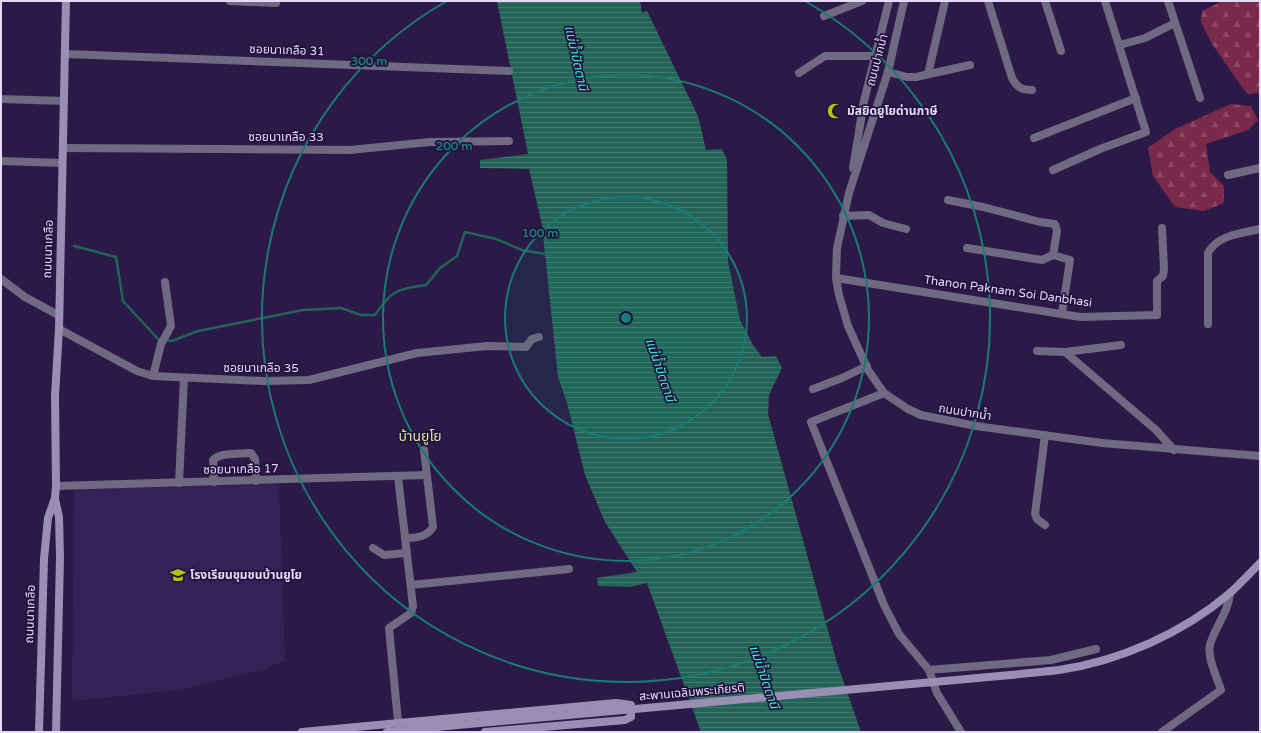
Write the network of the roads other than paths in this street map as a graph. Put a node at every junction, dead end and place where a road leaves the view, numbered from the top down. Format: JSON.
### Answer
{"nodes":[{"id":1,"x":66,"y":1,"type":"edge"},
{"id":2,"x":230,"y":1,"type":"edge"},
{"id":3,"x":862,"y":1,"type":"edge"},
{"id":4,"x":889,"y":1,"type":"edge"},
{"id":5,"x":904,"y":1,"type":"edge"},
{"id":6,"x":945,"y":1,"type":"edge"},
{"id":7,"x":988,"y":1,"type":"edge"},
{"id":8,"x":1045,"y":1,"type":"edge"},
{"id":9,"x":1106,"y":1,"type":"edge"},
{"id":10,"x":1168,"y":1,"type":"edge"},
{"id":11,"x":276,"y":3,"type":"dead end"},
{"id":12,"x":824,"y":16,"type":"dead end"},
{"id":13,"x":1175,"y":23,"type":"junction"},
{"id":14,"x":1120,"y":45,"type":"junction"},
{"id":15,"x":1061,"y":51,"type":"dead end"},
{"id":16,"x":65,"y":54,"type":"junction"},
{"id":17,"x":875,"y":56,"type":"junction"},
{"id":18,"x":970,"y":65,"type":"dead end"},
{"id":19,"x":509,"y":71,"type":"dead end"},
{"id":20,"x":888,"y":72,"type":"junction"},
{"id":21,"x":799,"y":73,"type":"dead end"},
{"id":22,"x":928,"y":74,"type":"junction"},
{"id":23,"x":1032,"y":90,"type":"dead end"},
{"id":24,"x":1136,"y":98,"type":"junction"},
{"id":25,"x":1200,"y":98,"type":"dead end"},
{"id":26,"x":1,"y":99,"type":"edge"},
{"id":27,"x":64,"y":101,"type":"junction"},
{"id":28,"x":1034,"y":138,"type":"dead end"},
{"id":29,"x":509,"y":140,"type":"dead end"},
{"id":30,"x":62,"y":148,"type":"junction"},
{"id":31,"x":1,"y":161,"type":"edge"},
{"id":32,"x":62,"y":163,"type":"junction"},
{"id":33,"x":1260,"y":168,"type":"edge"},
{"id":34,"x":1052,"y":170,"type":"dead end"},
{"id":35,"x":1228,"y":175,"type":"dead end"},
{"id":36,"x":849,"y":193,"type":"junction"},
{"id":37,"x":948,"y":200,"type":"dead end"},
{"id":38,"x":843,"y":216,"type":"junction"},
{"id":39,"x":1162,"y":228,"type":"dead end"},
{"id":40,"x":1260,"y":229,"type":"edge"},
{"id":41,"x":906,"y":230,"type":"dead end"},
{"id":42,"x":968,"y":248,"type":"dead end"},
{"id":43,"x":1053,"y":255,"type":"junction"},
{"id":44,"x":836,"y":278,"type":"junction"},
{"id":45,"x":1,"y":279,"type":"edge"},
{"id":46,"x":165,"y":282,"type":"dead end"},
{"id":47,"x":1062,"y":313,"type":"junction"},
{"id":48,"x":58,"y":315,"type":"junction"},
{"id":49,"x":1208,"y":324,"type":"dead end"},
{"id":50,"x":59,"y":328,"type":"junction"},
{"id":51,"x":539,"y":337,"type":"dead end"},
{"id":52,"x":1121,"y":345,"type":"dead end"},
{"id":53,"x":1037,"y":350,"type":"dead end"},
{"id":54,"x":1065,"y":352,"type":"junction"},
{"id":55,"x":866,"y":366,"type":"junction"},
{"id":56,"x":153,"y":376,"type":"junction"},
{"id":57,"x":184,"y":378,"type":"junction"},
{"id":58,"x":813,"y":389,"type":"dead end"},
{"id":59,"x":884,"y":393,"type":"junction"},
{"id":60,"x":1045,"y":435,"type":"junction"},
{"id":61,"x":424,"y":450,"type":"dead end"},
{"id":62,"x":1174,"y":450,"type":"junction"},
{"id":63,"x":1260,"y":456,"type":"edge"},
{"id":64,"x":426,"y":475,"type":"junction"},
{"id":65,"x":398,"y":477,"type":"junction"},
{"id":66,"x":256,"y":481,"type":"junction"},
{"id":67,"x":214,"y":482,"type":"junction"},
{"id":68,"x":179,"y":483,"type":"junction"},
{"id":69,"x":56,"y":486,"type":"junction"},
{"id":70,"x":55,"y":498,"type":"junction"},
{"id":71,"x":1046,"y":525,"type":"dead end"},
{"id":72,"x":406,"y":538,"type":"junction"},
{"id":73,"x":373,"y":548,"type":"dead end"},
{"id":74,"x":407,"y":553,"type":"junction"},
{"id":75,"x":1260,"y":564,"type":"edge"},
{"id":76,"x":569,"y":569,"type":"dead end"},
{"id":77,"x":411,"y":585,"type":"junction"},
{"id":78,"x":1230,"y":593,"type":"junction"},
{"id":79,"x":1096,"y":650,"type":"dead end"},
{"id":80,"x":929,"y":670,"type":"junction"},
{"id":81,"x":56,"y":718,"type":"junction"},
{"id":82,"x":39,"y":722,"type":"junction"},
{"id":83,"x":398,"y":722,"type":"junction"},
{"id":84,"x":34,"y":732,"type":"edge"},
{"id":85,"x":39,"y":732,"type":"edge"},
{"id":86,"x":56,"y":732,"type":"edge"},
{"id":87,"x":62,"y":732,"type":"edge"},
{"id":88,"x":302,"y":732,"type":"edge"},
{"id":89,"x":387,"y":732,"type":"edge"},
{"id":90,"x":485,"y":732,"type":"edge"},
{"id":91,"x":961,"y":732,"type":"edge"},
{"id":92,"x":1162,"y":732,"type":"edge"}],
"edges":[{"from":1,"to":16,"type":"main road","name":"ถนนนาเกลือ"},
{"from":2,"to":11,"type":"street"},
{"from":3,"to":12,"type":"street"},
{"from":4,"to":17,"type":"street","name":"ถนนปากน้ำ"},
{"from":5,"to":20,"type":"street","name":"ถนนปากน้ำ"},
{"from":6,"to":22,"type":"street"},
{"from":7,"to":23,"type":"street"},
{"from":8,"to":15,"type":"street"},
{"from":9,"to":14,"type":"street"},
{"from":10,"to":13,"type":"street"},
{"from":13,"to":14,"type":"street"},
{"from":13,"to":25,"type":"street"},
{"from":14,"to":24,"type":"street"},
{"from":16,"to":19,"type":"street","name":"ซอยนาเกลือ 31"},
{"from":16,"to":27,"type":"main road","name":"ถนนนาเกลือ"},
{"from":17,"to":21,"type":"street"},
{"from":17,"to":36,"type":"street","name":"ถนนปากน้ำ"},
{"from":18,"to":22,"type":"street"},
{"from":20,"to":22,"type":"street"},
{"from":20,"to":36,"type":"street","name":"ถนนปากน้ำ"},
{"from":24,"to":28,"type":"street"},
{"from":24,"to":34,"type":"street"},
{"from":26,"to":27,"type":"street"},
{"from":27,"to":30,"type":"main road","name":"ถนนนาเกลือ"},
{"from":29,"to":30,"type":"street","name":"ซอยนาเกลือ 33"},
{"from":30,"to":32,"type":"main road","name":"ถนนนาเกลือ"},
{"from":31,"to":32,"type":"street"},
{"from":32,"to":48,"type":"main road","name":"ถนนนาเกลือ"},
{"from":33,"to":35,"type":"street"},
{"from":36,"to":38,"type":"street","name":"ถนนปากน้ำ"},
{"from":37,"to":43,"type":"street"},
{"from":38,"to":41,"type":"street"},
{"from":38,"to":44,"type":"street","name":"ถนนปากน้ำ"},
{"from":39,"to":47,"type":"street","name":"Thanon Paknam Soi Danbhasi"},
{"from":40,"to":49,"type":"street"},
{"from":42,"to":43,"type":"street"},
{"from":43,"to":47,"type":"street"},
{"from":44,"to":47,"type":"street","name":"Thanon Paknam Soi Danbhasi"},
{"from":44,"to":55,"type":"street","name":"ถนนปากน้ำ"},
{"from":45,"to":48,"type":"street"},
{"from":46,"to":56,"type":"street"},
{"from":48,"to":50,"type":"main road","name":"ถนนนาเกลือ"},
{"from":50,"to":56,"type":"street","name":"ซอยนาเกลือ 35"},
{"from":50,"to":69,"type":"main road","name":"ถนนนาเกลือ"},
{"from":51,"to":57,"type":"street","name":"ซอยนาเกลือ 35"},
{"from":52,"to":54,"type":"street"},
{"from":53,"to":54,"type":"street"},
{"from":54,"to":62,"type":"street"},
{"from":55,"to":58,"type":"street"},
{"from":55,"to":59,"type":"street","name":"ถนนปากน้ำ"},
{"from":56,"to":57,"type":"street","name":"ซอยนาเกลือ 35"},
{"from":57,"to":68,"type":"street"},
{"from":59,"to":60,"type":"street","name":"ถนนปากน้ำ"},
{"from":59,"to":80,"type":"street"},
{"from":60,"to":62,"type":"street","name":"ถนนปากน้ำ"},
{"from":60,"to":71,"type":"street"},
{"from":61,"to":64,"type":"street"},
{"from":62,"to":63,"type":"street","name":"ถนนปากน้ำ"},
{"from":64,"to":65,"type":"street","name":"ซอยนาเกลือ 17"},
{"from":64,"to":72,"type":"street"},
{"from":65,"to":66,"type":"street","name":"ซอยนาเกลือ 17"},
{"from":65,"to":72,"type":"street"},
{"from":66,"to":67,"type":"street","name":"ซอยนาเกลือ 17"},
{"from":66,"to":67,"type":"street"},
{"from":67,"to":68,"type":"street","name":"ซอยนาเกลือ 17"},
{"from":68,"to":69,"type":"street","name":"ซอยนาเกลือ 17"},
{"from":69,"to":70,"type":"main road","name":"ถนนนาเกลือ"},
{"from":70,"to":81,"type":"main road","name":"ถนนนาเกลือ"},
{"from":70,"to":82,"type":"main road","name":"ถนนนาเกลือ"},
{"from":72,"to":74,"type":"street"},
{"from":73,"to":74,"type":"street"},
{"from":74,"to":77,"type":"street"},
{"from":75,"to":78,"type":"main road","name":"สะพานเฉลิมพระเกียรติ"},
{"from":76,"to":77,"type":"street"},
{"from":77,"to":83,"type":"street"},
{"from":78,"to":89,"type":"main road","name":"สะพานเฉลิมพระเกียรติ","bridge":true},
{"from":78,"to":92,"type":"street"},
{"from":79,"to":80,"type":"street"},
{"from":80,"to":91,"type":"street"},
{"from":81,"to":86,"type":"main road","name":"ถนนนาเกลือ"},
{"from":81,"to":87,"type":"main road"},
{"from":82,"to":84,"type":"main road"},
{"from":82,"to":85,"type":"main road","name":"ถนนนาเกลือ"},
{"from":83,"to":88,"type":"main road"},
{"from":83,"to":90,"type":"main road"}]}
